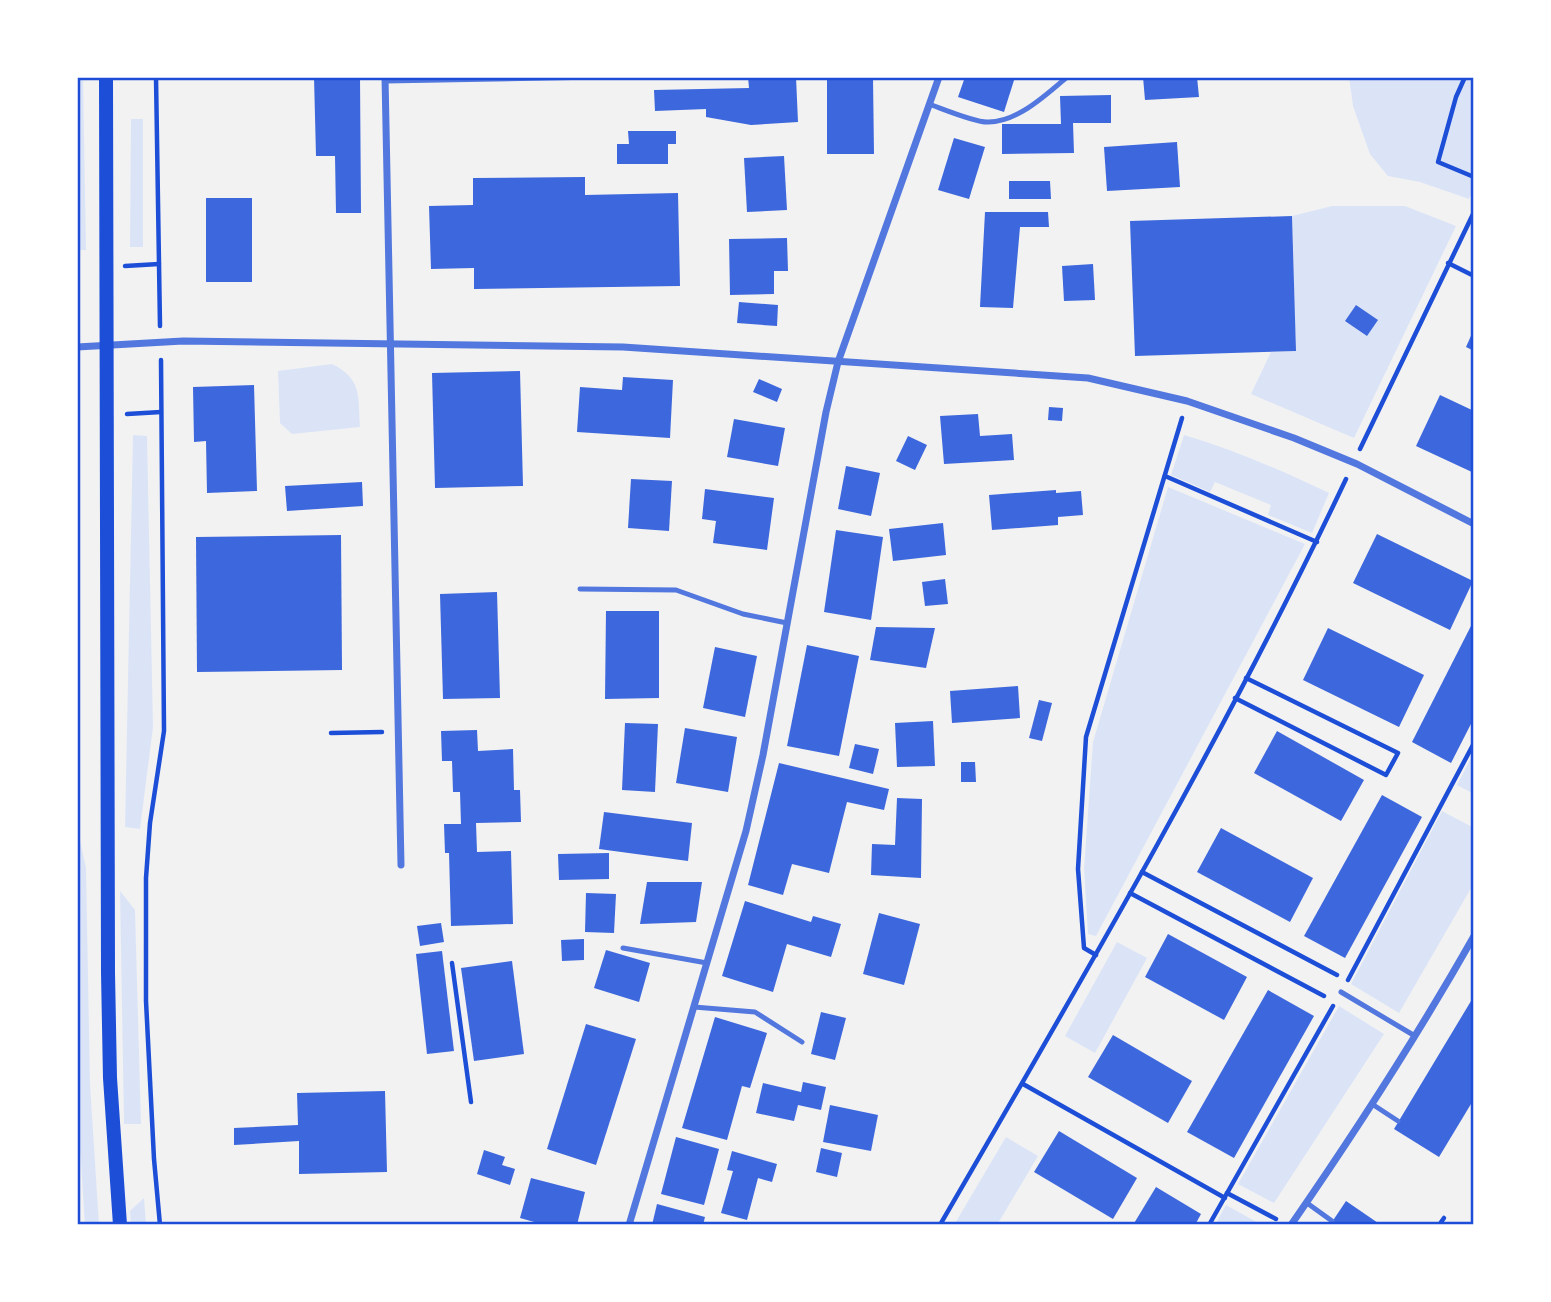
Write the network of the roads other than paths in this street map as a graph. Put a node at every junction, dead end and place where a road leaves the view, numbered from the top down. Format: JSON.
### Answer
{"nodes":[{"id":1,"x":106,"y":77,"type":"edge"},
{"id":2,"x":598,"y":77,"type":"edge"},
{"id":3,"x":939,"y":77,"type":"edge"},
{"id":4,"x":1066,"y":77,"type":"edge"},
{"id":5,"x":385,"y":79,"type":"edge"},
{"id":6,"x":929,"y":104,"type":"junction"},
{"id":7,"x":390,"y":343,"type":"junction"},
{"id":8,"x":108,"y":344,"type":"junction"},
{"id":9,"x":77,"y":347,"type":"edge"},
{"id":10,"x":838,"y":362,"type":"junction"},
{"id":11,"x":1474,"y":524,"type":"edge"},
{"id":12,"x":580,"y":590,"type":"dead end"},
{"id":13,"x":787,"y":623,"type":"junction"},
{"id":14,"x":401,"y":865,"type":"dead end"},
{"id":15,"x":1474,"y":936,"type":"edge"},
{"id":16,"x":623,"y":947,"type":"dead end"},
{"id":17,"x":706,"y":964,"type":"junction"},
{"id":18,"x":1341,"y":992,"type":"dead end"},
{"id":19,"x":694,"y":1007,"type":"junction"},
{"id":20,"x":1415,"y":1036,"type":"junction"},
{"id":21,"x":802,"y":1042,"type":"dead end"},
{"id":22,"x":1372,"y":1104,"type":"junction"},
{"id":23,"x":1398,"y":1121,"type":"dead end"},
{"id":24,"x":1307,"y":1203,"type":"junction"},
{"id":25,"x":1332,"y":1221,"type":"dead end"},
{"id":26,"x":120,"y":1225,"type":"edge"},
{"id":27,"x":629,"y":1225,"type":"edge"},
{"id":28,"x":1290,"y":1225,"type":"edge"}],
"edges":[{"from":1,"to":8,"type":"main road"},
{"from":2,"to":5,"type":"lane"},
{"from":3,"to":6,"type":"street"},
{"from":4,"to":6,"type":"lane"},
{"from":5,"to":7,"type":"street"},
{"from":6,"to":10,"type":"street"},
{"from":7,"to":8,"type":"street"},
{"from":7,"to":10,"type":"street"},
{"from":7,"to":14,"type":"street"},
{"from":8,"to":9,"type":"street"},
{"from":8,"to":26,"type":"main road"},
{"from":10,"to":11,"type":"street"},
{"from":10,"to":13,"type":"street"},
{"from":12,"to":13,"type":"lane"},
{"from":13,"to":17,"type":"street"},
{"from":15,"to":20,"type":"street"},
{"from":16,"to":17,"type":"lane"},
{"from":17,"to":19,"type":"street"},
{"from":18,"to":20,"type":"lane"},
{"from":19,"to":21,"type":"lane"},
{"from":19,"to":27,"type":"street"},
{"from":20,"to":22,"type":"street"},
{"from":22,"to":23,"type":"lane"},
{"from":22,"to":24,"type":"street"},
{"from":24,"to":25,"type":"lane"},
{"from":24,"to":28,"type":"street"}]}
